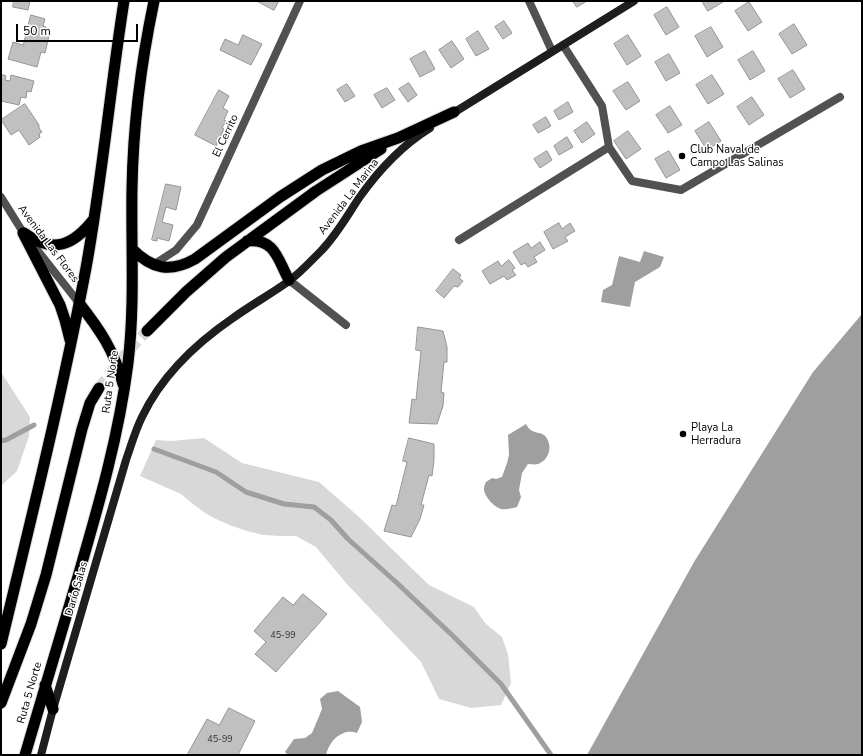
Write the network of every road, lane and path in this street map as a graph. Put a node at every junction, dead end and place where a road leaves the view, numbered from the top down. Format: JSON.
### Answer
{"nodes":[{"id":1,"x":124,"y":1,"type":"edge"},
{"id":2,"x":154,"y":1,"type":"edge"},
{"id":3,"x":300,"y":1,"type":"edge"},
{"id":4,"x":529,"y":1,"type":"edge"},
{"id":5,"x":634,"y":1,"type":"edge"},
{"id":6,"x":563,"y":45,"type":"junction"},
{"id":7,"x":552,"y":51,"type":"junction"},
{"id":8,"x":840,"y":97,"type":"dead end"},
{"id":9,"x":454,"y":112,"type":"junction"},
{"id":10,"x":398,"y":138,"type":"junction"},
{"id":11,"x":609,"y":147,"type":"junction"},
{"id":12,"x":1,"y":197,"type":"edge"},
{"id":13,"x":94,"y":219,"type":"junction"},
{"id":14,"x":23,"y":233,"type":"junction"},
{"id":15,"x":459,"y":240,"type":"dead end"},
{"id":16,"x":248,"y":241,"type":"junction"},
{"id":17,"x":132,"y":249,"type":"junction"},
{"id":18,"x":153,"y":264,"type":"junction"},
{"id":19,"x":289,"y":280,"type":"junction"},
{"id":20,"x":79,"y":304,"type":"junction"},
{"id":21,"x":346,"y":325,"type":"dead end"},
{"id":22,"x":146,"y":331,"type":"tunnel mouth"},
{"id":23,"x":70,"y":345,"type":"junction"},
{"id":24,"x":99,"y":388,"type":"tunnel mouth"},
{"id":25,"x":124,"y":388,"type":"junction"},
{"id":26,"x":136,"y":431,"type":"joint"},
{"id":27,"x":1,"y":644,"type":"edge"},
{"id":28,"x":45,"y":685,"type":"junction"},
{"id":29,"x":1,"y":703,"type":"edge"},
{"id":30,"x":53,"y":710,"type":"junction"},
{"id":31,"x":25,"y":755,"type":"edge"},
{"id":32,"x":41,"y":755,"type":"edge"}],
"edges":[{"from":1,"to":13,"type":"highway"},
{"from":2,"to":17,"type":"highway","name":"Ruta 5 Norte"},
{"from":3,"to":18,"type":"street","name":"El Cerrito"},
{"from":4,"to":7,"type":"street"},
{"from":5,"to":6,"type":"main road","name":"Avenida La Marina"},
{"from":6,"to":7,"type":"main road","name":"Avenida La Marina"},
{"from":6,"to":11,"type":"street"},
{"from":7,"to":9,"type":"main road","name":"Avenida La Marina"},
{"from":8,"to":11,"type":"street"},
{"from":9,"to":10,"type":"highway"},
{"from":9,"to":19,"type":"main road","name":"Avenida La Marina"},
{"from":10,"to":16,"type":"highway"},
{"from":10,"to":18,"type":"highway"},
{"from":11,"to":15,"type":"street"},
{"from":12,"to":14,"type":"street","name":"Avenida Las Flores"},
{"from":13,"to":14,"type":"highway"},
{"from":13,"to":20,"type":"highway"},
{"from":14,"to":20,"type":"street","name":"Avenida Las Flores"},
{"from":14,"to":23,"type":"highway"},
{"from":16,"to":19,"type":"highway"},
{"from":16,"to":22,"type":"highway"},
{"from":17,"to":18,"type":"highway"},
{"from":17,"to":25,"type":"highway","name":"Ruta 5 Norte"},
{"from":19,"to":21,"type":"street"},
{"from":19,"to":26,"type":"main road","name":"Avenida La Marina"},
{"from":20,"to":23,"type":"highway"},
{"from":20,"to":25,"type":"highway"},
{"from":23,"to":27,"type":"highway"},
{"from":24,"to":29,"type":"highway"},
{"from":25,"to":28,"type":"highway","name":"Ruta 5 Norte"},
{"from":26,"to":30,"type":"main road","name":"Darío Salas"},
{"from":28,"to":30,"type":"highway"},
{"from":28,"to":31,"type":"highway","name":"Ruta 5 Norte"},
{"from":30,"to":32,"type":"main road","name":"Darío Salas"}]}
